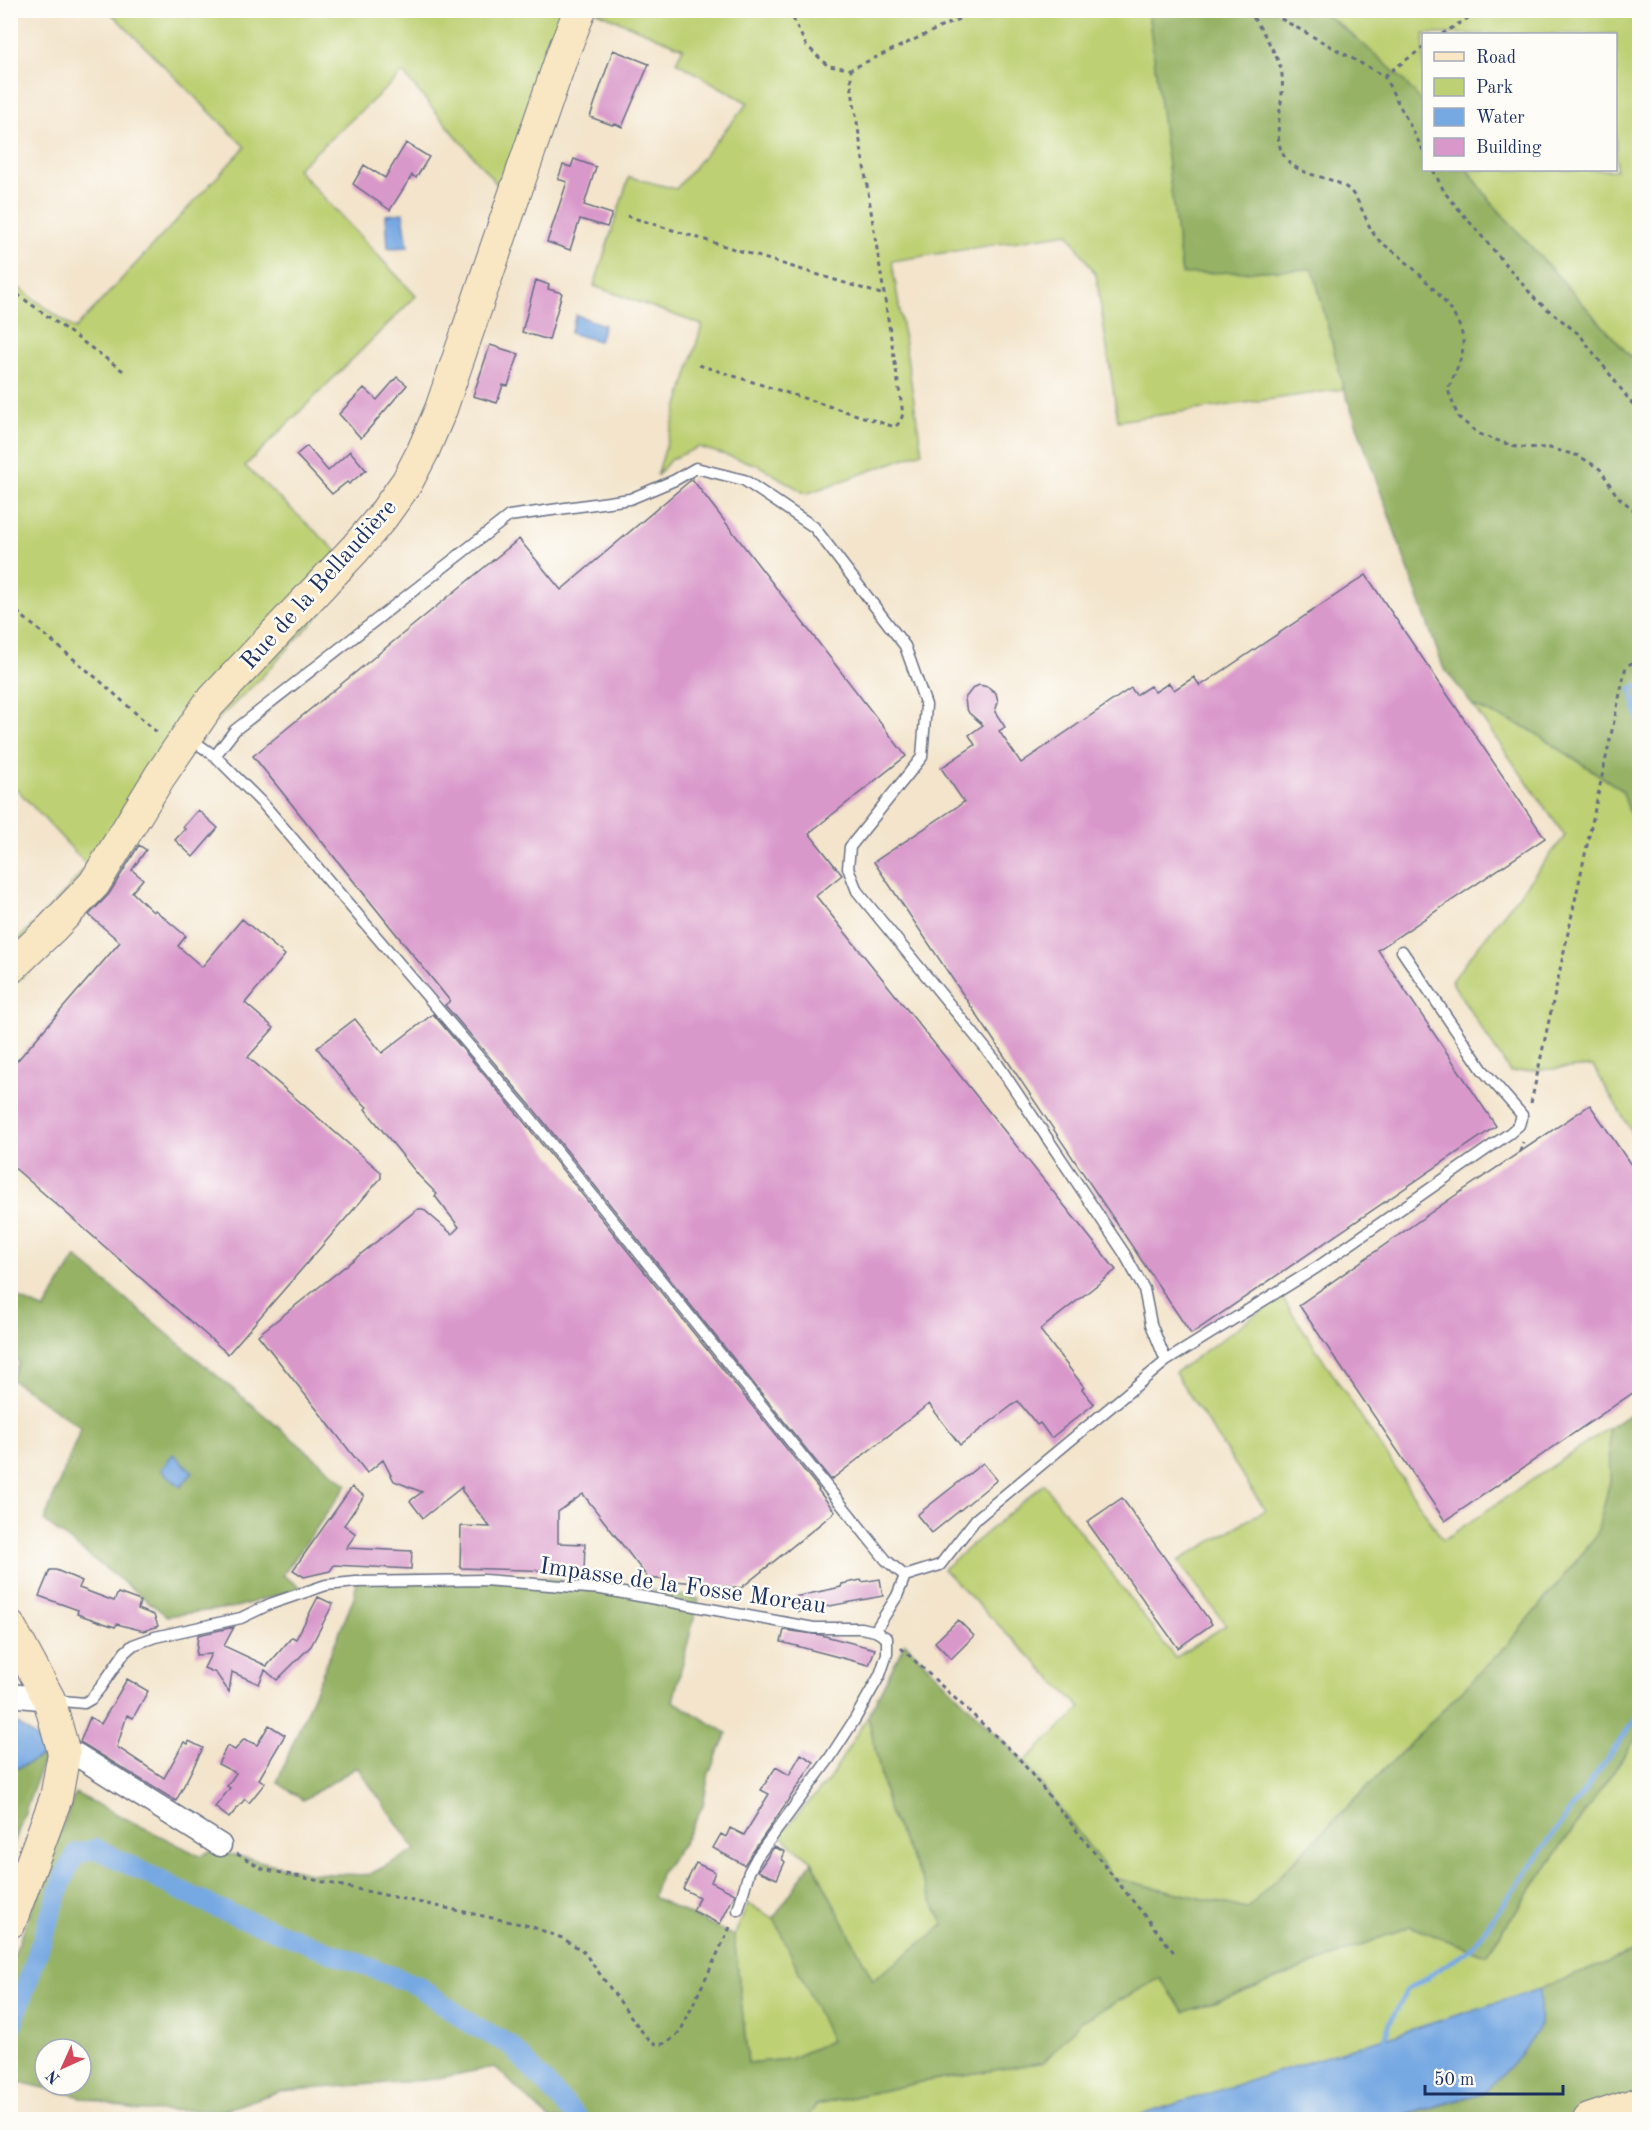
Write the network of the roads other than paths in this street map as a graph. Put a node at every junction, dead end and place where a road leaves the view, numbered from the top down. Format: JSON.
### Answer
{"nodes":[{"id":1,"x":580,"y":10,"type":"edge"},
{"id":2,"x":181,"y":744,"type":"junction"},
{"id":3,"x":215,"y":756,"type":"junction"},
{"id":4,"x":1402,"y":951,"type":"dead end"},
{"id":5,"x":10,"y":968,"type":"edge"},
{"id":6,"x":1166,"y":1361,"type":"junction"},
{"id":7,"x":906,"y":1576,"type":"junction"},
{"id":8,"x":10,"y":1627,"type":"edge"},
{"id":9,"x":875,"y":1631,"type":"junction"},
{"id":10,"x":10,"y":1695,"type":"edge"},
{"id":11,"x":49,"y":1700,"type":"junction"},
{"id":12,"x":64,"y":1753,"type":"junction"},
{"id":13,"x":220,"y":1845,"type":"road end"},
{"id":14,"x":738,"y":1910,"type":"road end"},
{"id":15,"x":10,"y":1922,"type":"edge"},
{"id":16,"x":1640,"y":2103,"type":"edge"},
{"id":17,"x":1589,"y":2120,"type":"edge"}],
"edges":[{"from":1,"to":2,"type":"street","name":"Rue de la Bellaudière"},
{"from":2,"to":3,"type":"lane"},
{"from":2,"to":5,"type":"street","name":"Rue de la Bellaudière"},
{"from":3,"to":6,"type":"lane"},
{"from":3,"to":7,"type":"lane"},
{"from":4,"to":6,"type":"lane"},
{"from":6,"to":7,"type":"lane"},
{"from":7,"to":9,"type":"lane"},
{"from":8,"to":11,"type":"street"},
{"from":9,"to":11,"type":"lane","name":"Impasse de la Fosse Moreau"},
{"from":9,"to":14,"type":"lane","name":"Impasse de la Fosse Moreau"},
{"from":10,"to":11,"type":"street"},
{"from":11,"to":12,"type":"street"},
{"from":12,"to":13,"type":"street"},
{"from":12,"to":15,"type":"street"},
{"from":16,"to":17,"type":"street"}]}
